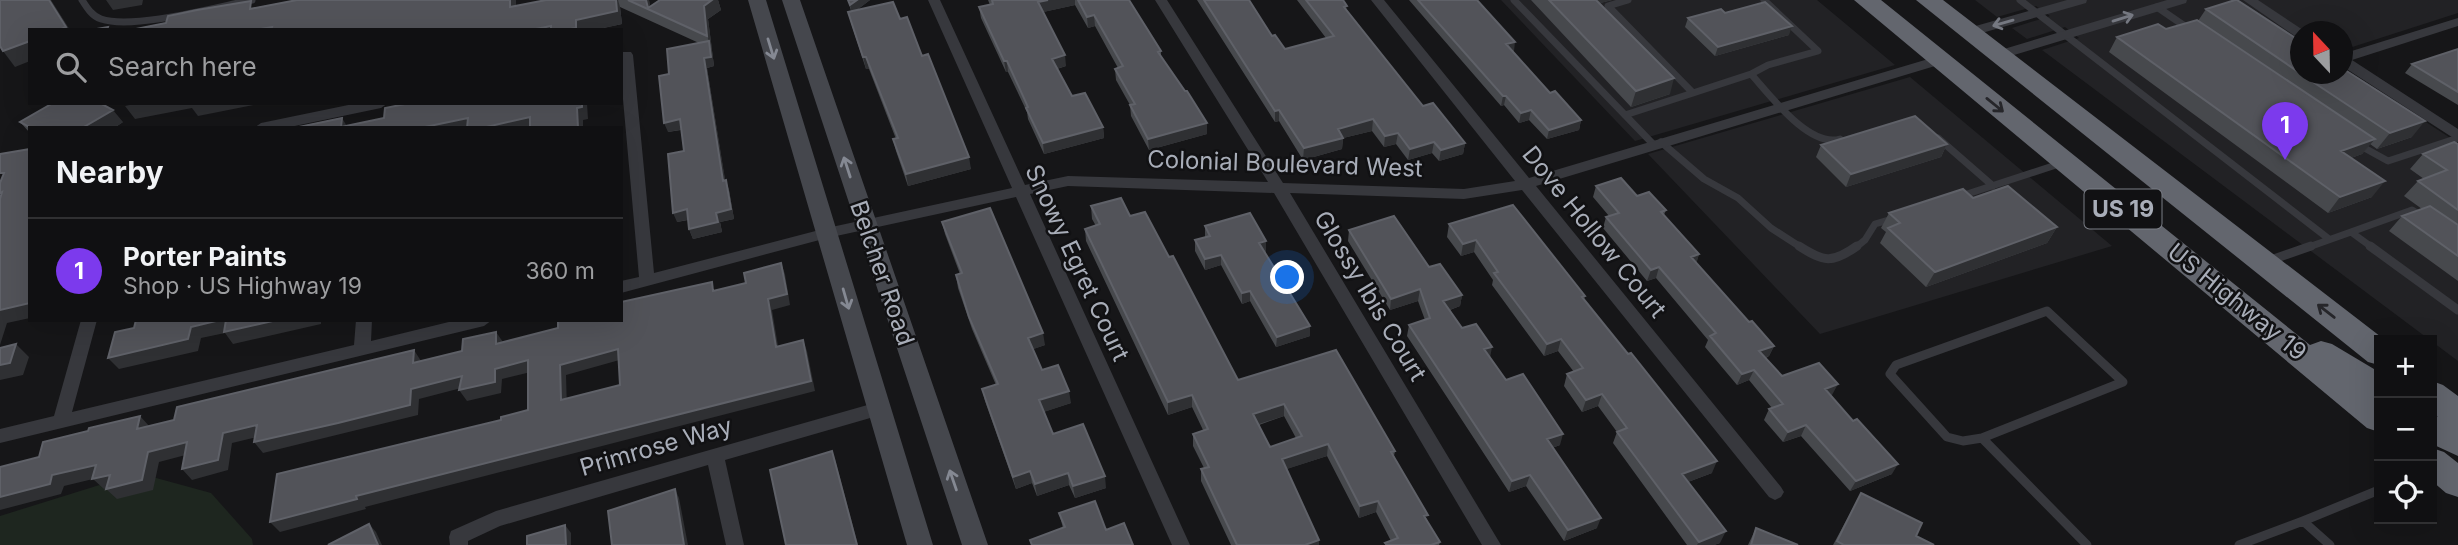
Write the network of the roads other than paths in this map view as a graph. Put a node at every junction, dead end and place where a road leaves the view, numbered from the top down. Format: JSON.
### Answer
{"nodes":[{"id":1,"x":82,"y":0,"type":"edge"},
{"id":2,"x":252,"y":0,"type":"edge"},
{"id":3,"x":757,"y":0,"type":"edge"},
{"id":4,"x":791,"y":0,"type":"edge"},
{"id":5,"x":934,"y":0,"type":"edge"},
{"id":6,"x":1161,"y":0,"type":"edge"},
{"id":7,"x":1377,"y":0,"type":"edge"},
{"id":8,"x":1514,"y":0,"type":"edge"},
{"id":9,"x":1628,"y":0,"type":"edge"},
{"id":10,"x":1765,"y":0,"type":"edge"},
{"id":11,"x":1866,"y":0,"type":"edge"},
{"id":12,"x":1894,"y":0,"type":"edge"},
{"id":13,"x":1928,"y":0,"type":"edge"},
{"id":14,"x":2020,"y":0,"type":"edge"},
{"id":15,"x":2081,"y":0,"type":"edge"},
{"id":16,"x":2180,"y":0,"type":"edge"},
{"id":17,"x":2249,"y":0,"type":"edge"},
{"id":18,"x":2157,"y":7,"type":"junction"},
{"id":19,"x":2036,"y":13,"type":"junction"},
{"id":20,"x":2458,"y":22,"type":"edge"},
{"id":21,"x":2290,"y":26,"type":"edge"},
{"id":22,"x":1970,"y":32,"type":"junction"},
{"id":23,"x":2066,"y":35,"type":"junction"},
{"id":24,"x":2201,"y":37,"type":"edge"},
{"id":25,"x":624,"y":55,"type":"edge"},
{"id":26,"x":1999,"y":55,"type":"junction"},
{"id":27,"x":2353,"y":57,"type":"edge"},
{"id":28,"x":1940,"y":60,"type":"junction"},
{"id":29,"x":2353,"y":67,"type":"edge"},
{"id":30,"x":1751,"y":74,"type":"junction"},
{"id":31,"x":1693,"y":93,"type":"junction"},
{"id":32,"x":371,"y":105,"type":"edge"},
{"id":33,"x":1781,"y":106,"type":"junction"},
{"id":34,"x":1625,"y":115,"type":"junction"},
{"id":35,"x":271,"y":126,"type":"edge"},
{"id":36,"x":1933,"y":133,"type":"edge"},
{"id":37,"x":1855,"y":135,"type":"edge"},
{"id":38,"x":2458,"y":137,"type":"edge"},
{"id":39,"x":1657,"y":143,"type":"junction"},
{"id":40,"x":2356,"y":143,"type":"edge"},
{"id":41,"x":2065,"y":162,"type":"junction"},
{"id":42,"x":1527,"y":184,"type":"junction"},
{"id":43,"x":1993,"y":186,"type":"junction"},
{"id":44,"x":1279,"y":188,"type":"junction"},
{"id":45,"x":1018,"y":191,"type":"junction"},
{"id":46,"x":1953,"y":199,"type":"edge"},
{"id":47,"x":1901,"y":216,"type":"edge"},
{"id":48,"x":2211,"y":221,"type":"junction"},
{"id":49,"x":2430,"y":223,"type":"edge"},
{"id":50,"x":866,"y":225,"type":"junction"},
{"id":51,"x":2351,"y":232,"type":"junction"},
{"id":52,"x":827,"y":233,"type":"junction"},
{"id":53,"x":2329,"y":239,"type":"junction"},
{"id":54,"x":2264,"y":262,"type":"junction"},
{"id":55,"x":647,"y":281,"type":"junction"},
{"id":56,"x":623,"y":287,"type":"edge"},
{"id":57,"x":2458,"y":310,"type":"edge"},
{"id":58,"x":2250,"y":314,"type":"junction"},
{"id":59,"x":88,"y":322,"type":"edge"},
{"id":60,"x":365,"y":322,"type":"edge"},
{"id":61,"x":476,"y":322,"type":"edge"},
{"id":62,"x":2374,"y":349,"type":"edge"},
{"id":63,"x":362,"y":350,"type":"junction"},
{"id":64,"x":2374,"y":384,"type":"edge"},
{"id":65,"x":2437,"y":398,"type":"edge"},
{"id":66,"x":878,"y":409,"type":"junction"},
{"id":67,"x":2374,"y":415,"type":"edge"},
{"id":68,"x":2458,"y":415,"type":"edge"},
{"id":69,"x":61,"y":421,"type":"junction"},
{"id":70,"x":0,"y":436,"type":"edge"},
{"id":71,"x":1982,"y":438,"type":"junction"},
{"id":72,"x":2437,"y":443,"type":"edge"},
{"id":73,"x":715,"y":456,"type":"junction"},
{"id":74,"x":2444,"y":464,"type":"edge"},
{"id":75,"x":1775,"y":492,"type":"dead end"},
{"id":76,"x":2374,"y":492,"type":"edge"},
{"id":77,"x":2303,"y":521,"type":"junction"},
{"id":78,"x":459,"y":545,"type":"edge"},
{"id":79,"x":735,"y":545,"type":"edge"},
{"id":80,"x":920,"y":545,"type":"edge"},
{"id":81,"x":975,"y":545,"type":"edge"},
{"id":82,"x":1181,"y":545,"type":"edge"},
{"id":83,"x":1492,"y":545,"type":"edge"},
{"id":84,"x":2087,"y":545,"type":"edge"},
{"id":85,"x":2239,"y":545,"type":"edge"},
{"id":86,"x":2330,"y":545,"type":"edge"}],
"edges":[{"from":1,"to":2,"type":"lane"},
{"from":3,"to":52,"type":"main road","name":"Belcher Road","one_way":true},
{"from":50,"to":4,"type":"main road","name":"Belcher Road","one_way":true},
{"from":5,"to":45,"type":"street","name":"Snowy Egret Court"},
{"from":6,"to":44,"type":"street","name":"Glossy Ibis Court"},
{"from":7,"to":42,"type":"street","name":"Dove Hollow Court"},
{"from":8,"to":34,"type":"lane"},
{"from":9,"to":31,"type":"lane"},
{"from":10,"to":30,"type":"lane"},
{"from":11,"to":28,"type":"highway","name":"US Highway 19","number":"US 19"},
{"from":12,"to":26,"type":"highway"},
{"from":13,"to":22,"type":"highway","name":"US Highway 19","number":"US 19"},
{"from":14,"to":19,"type":"lane"},
{"from":15,"to":19,"type":"street"},
{"from":16,"to":18,"type":"street"},
{"from":17,"to":21,"type":"street"},
{"from":23,"to":18,"type":"street","one_way":true},
{"from":18,"to":24,"type":"lane"},
{"from":19,"to":22,"type":"street","one_way":true},
{"from":19,"to":23,"type":"lane"},
{"from":20,"to":27,"type":"street"},
{"from":22,"to":26,"type":"highway","name":"US Highway 19","number":"US 19"},
{"from":23,"to":26,"type":"street"},
{"from":23,"to":53,"type":"lane"},
{"from":25,"to":55,"type":"street"},
{"from":26,"to":48,"type":"highway","name":"US Highway 19","number":"US 19"},
{"from":28,"to":33,"type":"street","name":"Colonial Boulevard West"},
{"from":28,"to":41,"type":"highway","name":"US Highway 19","number":"US 19","one_way":true},
{"from":28,"to":48,"type":"highway"},
{"from":29,"to":38,"type":"street"},
{"from":30,"to":31,"type":"lane"},
{"from":30,"to":33,"type":"lane"},
{"from":31,"to":34,"type":"lane"},
{"from":32,"to":35,"type":"street"},
{"from":33,"to":37,"type":"lane"},
{"from":33,"to":39,"type":"street","name":"Colonial Boulevard West"},
{"from":34,"to":39,"type":"lane"},
{"from":36,"to":43,"type":"lane"},
{"from":38,"to":40,"type":"lane"},
{"from":39,"to":42,"type":"street","name":"Colonial Boulevard West"},
{"from":39,"to":47,"type":"lane"},
{"from":41,"to":43,"type":"lane"},
{"from":41,"to":58,"type":"highway","name":"US Highway 19","number":"US 19"},
{"from":42,"to":44,"type":"street","name":"Colonial Boulevard West"},
{"from":42,"to":75,"type":"street","name":"Dove Hollow Court"},
{"from":43,"to":46,"type":"lane"},
{"from":44,"to":45,"type":"street","name":"Colonial Boulevard West"},
{"from":44,"to":83,"type":"street","name":"Glossy Ibis Court"},
{"from":45,"to":50,"type":"street","name":"Colonial Boulevard West"},
{"from":45,"to":82,"type":"street","name":"Snowy Egret Court"},
{"from":48,"to":54,"type":"highway","name":"US Highway 19","number":"US 19"},
{"from":49,"to":51,"type":"lane"},
{"from":50,"to":52,"type":"street","name":"Colonial Boulevard West"},
{"from":81,"to":50,"type":"main road","name":"Belcher Road","one_way":true},
{"from":51,"to":53,"type":"lane"},
{"from":51,"to":57,"type":"lane"},
{"from":52,"to":55,"type":"street","name":"Colonial Boulevard West"},
{"from":52,"to":66,"type":"main road","name":"Belcher Road","one_way":true},
{"from":53,"to":54,"type":"lane"},
{"from":62,"to":54,"type":"highway","name":"US Highway 19","number":"US 19","one_way":true},
{"from":55,"to":56,"type":"street","name":"Colonial Boulevard West"},
{"from":58,"to":64,"type":"highway"},
{"from":58,"to":67,"type":"highway","name":"US Highway 19","number":"US 19"},
{"from":59,"to":69,"type":"street"},
{"from":60,"to":63,"type":"street"},
{"from":61,"to":63,"type":"street"},
{"from":63,"to":69,"type":"street"},
{"from":65,"to":68,"type":"highway"},
{"from":66,"to":73,"type":"street","name":"Primrose Way"},
{"from":66,"to":80,"type":"main road","name":"Belcher Road"},
{"from":69,"to":70,"type":"street"},
{"from":71,"to":71,"type":"lane"},
{"from":71,"to":84,"type":"lane"},
{"from":72,"to":74,"type":"highway"},
{"from":73,"to":78,"type":"street","name":"Primrose Way"},
{"from":73,"to":79,"type":"street"},
{"from":76,"to":77,"type":"lane"},
{"from":77,"to":85,"type":"lane"},
{"from":77,"to":86,"type":"lane"}]}
